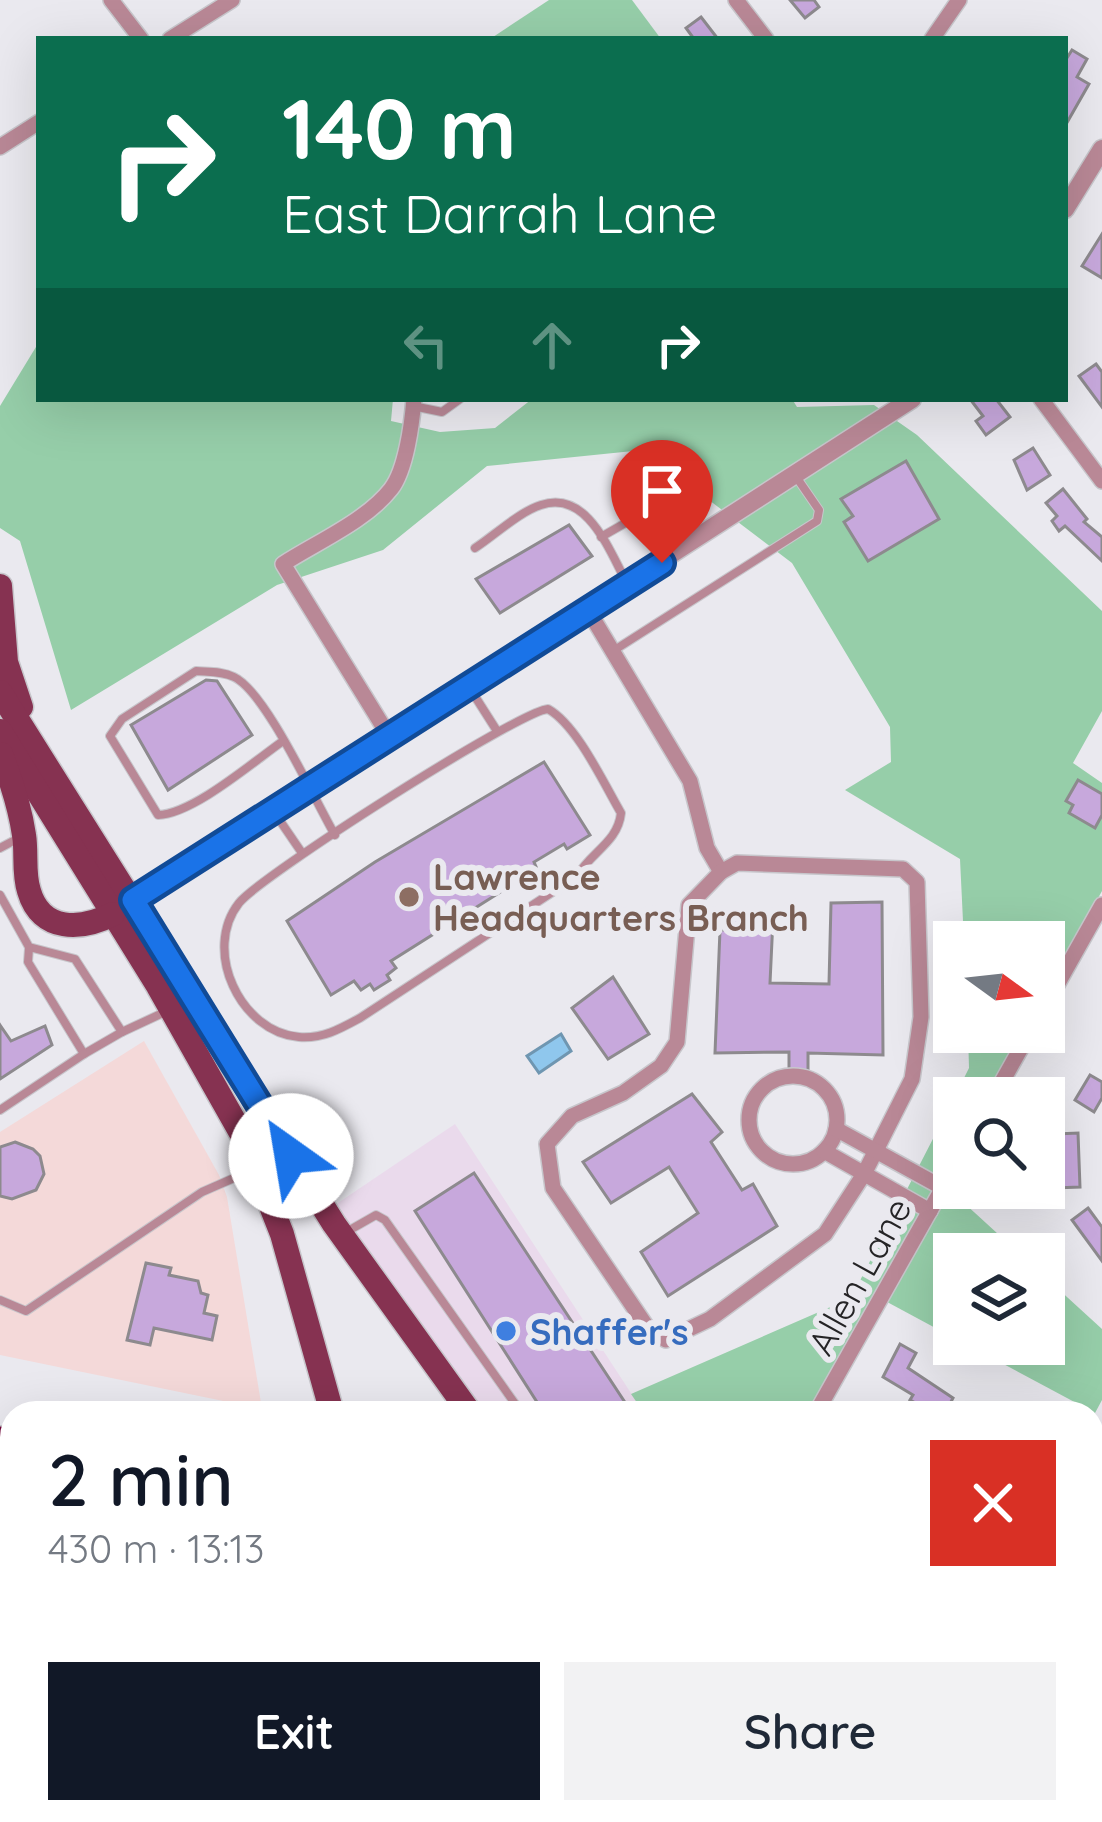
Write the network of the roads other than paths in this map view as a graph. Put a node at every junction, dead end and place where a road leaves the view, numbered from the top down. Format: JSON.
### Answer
{"nodes":[{"id":1,"x":112,"y":0,"type":"edge"},
{"id":2,"x":232,"y":0,"type":"edge"},
{"id":3,"x":736,"y":0,"type":"edge"},
{"id":4,"x":959,"y":0,"type":"edge"},
{"id":5,"x":139,"y":36,"type":"edge"},
{"id":6,"x":175,"y":36,"type":"edge"},
{"id":7,"x":764,"y":36,"type":"edge"},
{"id":8,"x":934,"y":36,"type":"edge"},
{"id":9,"x":36,"y":124,"type":"edge"},
{"id":10,"x":0,"y":147,"type":"edge"},
{"id":11,"x":1102,"y":148,"type":"edge"},
{"id":12,"x":1068,"y":204,"type":"edge"},
{"id":13,"x":456,"y":402,"type":"edge"},
{"id":14,"x":908,"y":402,"type":"edge"},
{"id":15,"x":1043,"y":402,"type":"edge"},
{"id":16,"x":413,"y":403,"type":"edge"},
{"id":17,"x":1102,"y":451,"type":"edge"},
{"id":18,"x":1088,"y":462,"type":"junction"},
{"id":19,"x":796,"y":477,"type":"junction"},
{"id":20,"x":1102,"y":481,"type":"edge"},
{"id":21,"x":667,"y":499,"type":"dead end"},
{"id":22,"x":601,"y":536,"type":"junction"},
{"id":23,"x":475,"y":548,"type":"dead end"},
{"id":24,"x":628,"y":584,"type":"junction"},
{"id":25,"x":0,"y":586,"type":"edge"},
{"id":26,"x":588,"y":610,"type":"junction"},
{"id":27,"x":614,"y":650,"type":"junction"},
{"id":28,"x":468,"y":686,"type":"junction"},
{"id":29,"x":0,"y":692,"type":"edge"},
{"id":30,"x":0,"y":731,"type":"edge"},
{"id":31,"x":497,"y":731,"type":"junction"},
{"id":32,"x":389,"y":736,"type":"junction"},
{"id":33,"x":283,"y":741,"type":"junction"},
{"id":34,"x":0,"y":752,"type":"edge"},
{"id":35,"x":50,"y":770,"type":"junction"},
{"id":36,"x":309,"y":787,"type":"junction"},
{"id":37,"x":273,"y":810,"type":"junction"},
{"id":38,"x":335,"y":835,"type":"junction"},
{"id":39,"x":24,"y":836,"type":"junction"},
{"id":40,"x":0,"y":848,"type":"edge"},
{"id":41,"x":302,"y":853,"type":"junction"},
{"id":42,"x":721,"y":872,"type":"junction"},
{"id":43,"x":0,"y":895,"type":"edge"},
{"id":44,"x":1102,"y":905,"type":"edge"},
{"id":45,"x":123,"y":907,"type":"junction"},
{"id":46,"x":29,"y":947,"type":"junction"},
{"id":47,"x":1065,"y":971,"type":"edge"},
{"id":48,"x":172,"y":1009,"type":"junction"},
{"id":49,"x":122,"y":1032,"type":"junction"},
{"id":50,"x":84,"y":1054,"type":"junction"},
{"id":51,"x":0,"y":1110,"type":"edge"},
{"id":52,"x":836,"y":1129,"type":"junction"},
{"id":53,"x":877,"y":1150,"type":"junction"},
{"id":54,"x":824,"y":1151,"type":"junction"},
{"id":55,"x":256,"y":1168,"type":"junction"},
{"id":56,"x":864,"y":1174,"type":"junction"},
{"id":57,"x":933,"y":1182,"type":"edge"},
{"id":58,"x":933,"y":1206,"type":"edge"},
{"id":59,"x":930,"y":1211,"type":"junction"},
{"id":60,"x":342,"y":1236,"type":"junction"},
{"id":61,"x":0,"y":1300,"type":"edge"},
{"id":62,"x":329,"y":1401,"type":"edge"},
{"id":63,"x":461,"y":1401,"type":"edge"},
{"id":64,"x":510,"y":1401,"type":"edge"},
{"id":65,"x":823,"y":1401,"type":"edge"}],
"edges":[{"from":1,"to":5,"type":"street"},
{"from":2,"to":6,"type":"street"},
{"from":3,"to":7,"type":"street"},
{"from":4,"to":8,"type":"street"},
{"from":9,"to":10,"type":"street"},
{"from":11,"to":12,"type":"street"},
{"from":13,"to":16,"type":"lane"},
{"from":14,"to":19,"type":"street"},
{"from":15,"to":18,"type":"street"},
{"from":16,"to":32,"type":"street"},
{"from":17,"to":18,"type":"street"},
{"from":18,"to":20,"type":"street"},
{"from":19,"to":24,"type":"street"},
{"from":19,"to":27,"type":"lane"},
{"from":21,"to":22,"type":"lane"},
{"from":22,"to":23,"type":"lane"},
{"from":22,"to":24,"type":"lane"},
{"from":24,"to":26,"type":"street"},
{"from":25,"to":35,"type":"main road"},
{"from":26,"to":27,"type":"street"},
{"from":26,"to":28,"type":"street"},
{"from":27,"to":42,"type":"street"},
{"from":28,"to":31,"type":"lane"},
{"from":28,"to":32,"type":"street"},
{"from":29,"to":35,"type":"main road"},
{"from":30,"to":45,"type":"main road"},
{"from":31,"to":38,"type":"lane"},
{"from":31,"to":41,"type":"lane"},
{"from":32,"to":36,"type":"street"},
{"from":33,"to":33,"type":"lane"},
{"from":33,"to":36,"type":"lane"},
{"from":34,"to":39,"type":"main road"},
{"from":35,"to":45,"type":"main road"},
{"from":36,"to":37,"type":"street"},
{"from":36,"to":38,"type":"lane"},
{"from":37,"to":41,"type":"lane"},
{"from":37,"to":45,"type":"street"},
{"from":38,"to":41,"type":"lane"},
{"from":39,"to":40,"type":"lane"},
{"from":39,"to":45,"type":"main road"},
{"from":42,"to":53,"type":"street"},
{"from":42,"to":56,"type":"street"},
{"from":43,"to":46,"type":"lane"},
{"from":44,"to":47,"type":"street"},
{"from":45,"to":48,"type":"main road"},
{"from":45,"to":60,"type":"main road"},
{"from":46,"to":49,"type":"lane"},
{"from":46,"to":50,"type":"lane"},
{"from":48,"to":49,"type":"lane"},
{"from":48,"to":55,"type":"main road"},
{"from":49,"to":50,"type":"lane"},
{"from":50,"to":51,"type":"lane"},
{"from":52,"to":53,"type":"street"},
{"from":52,"to":54,"type":"street"},
{"from":52,"to":54,"type":"street"},
{"from":53,"to":56,"type":"street"},
{"from":53,"to":57,"type":"street"},
{"from":54,"to":56,"type":"street"},
{"from":55,"to":61,"type":"lane"},
{"from":55,"to":62,"type":"main road"},
{"from":56,"to":59,"type":"street"},
{"from":58,"to":59,"type":"street","name":"Allen Lane"},
{"from":59,"to":65,"type":"street","name":"Allen Lane"},
{"from":60,"to":63,"type":"main road"},
{"from":60,"to":64,"type":"lane"}]}
